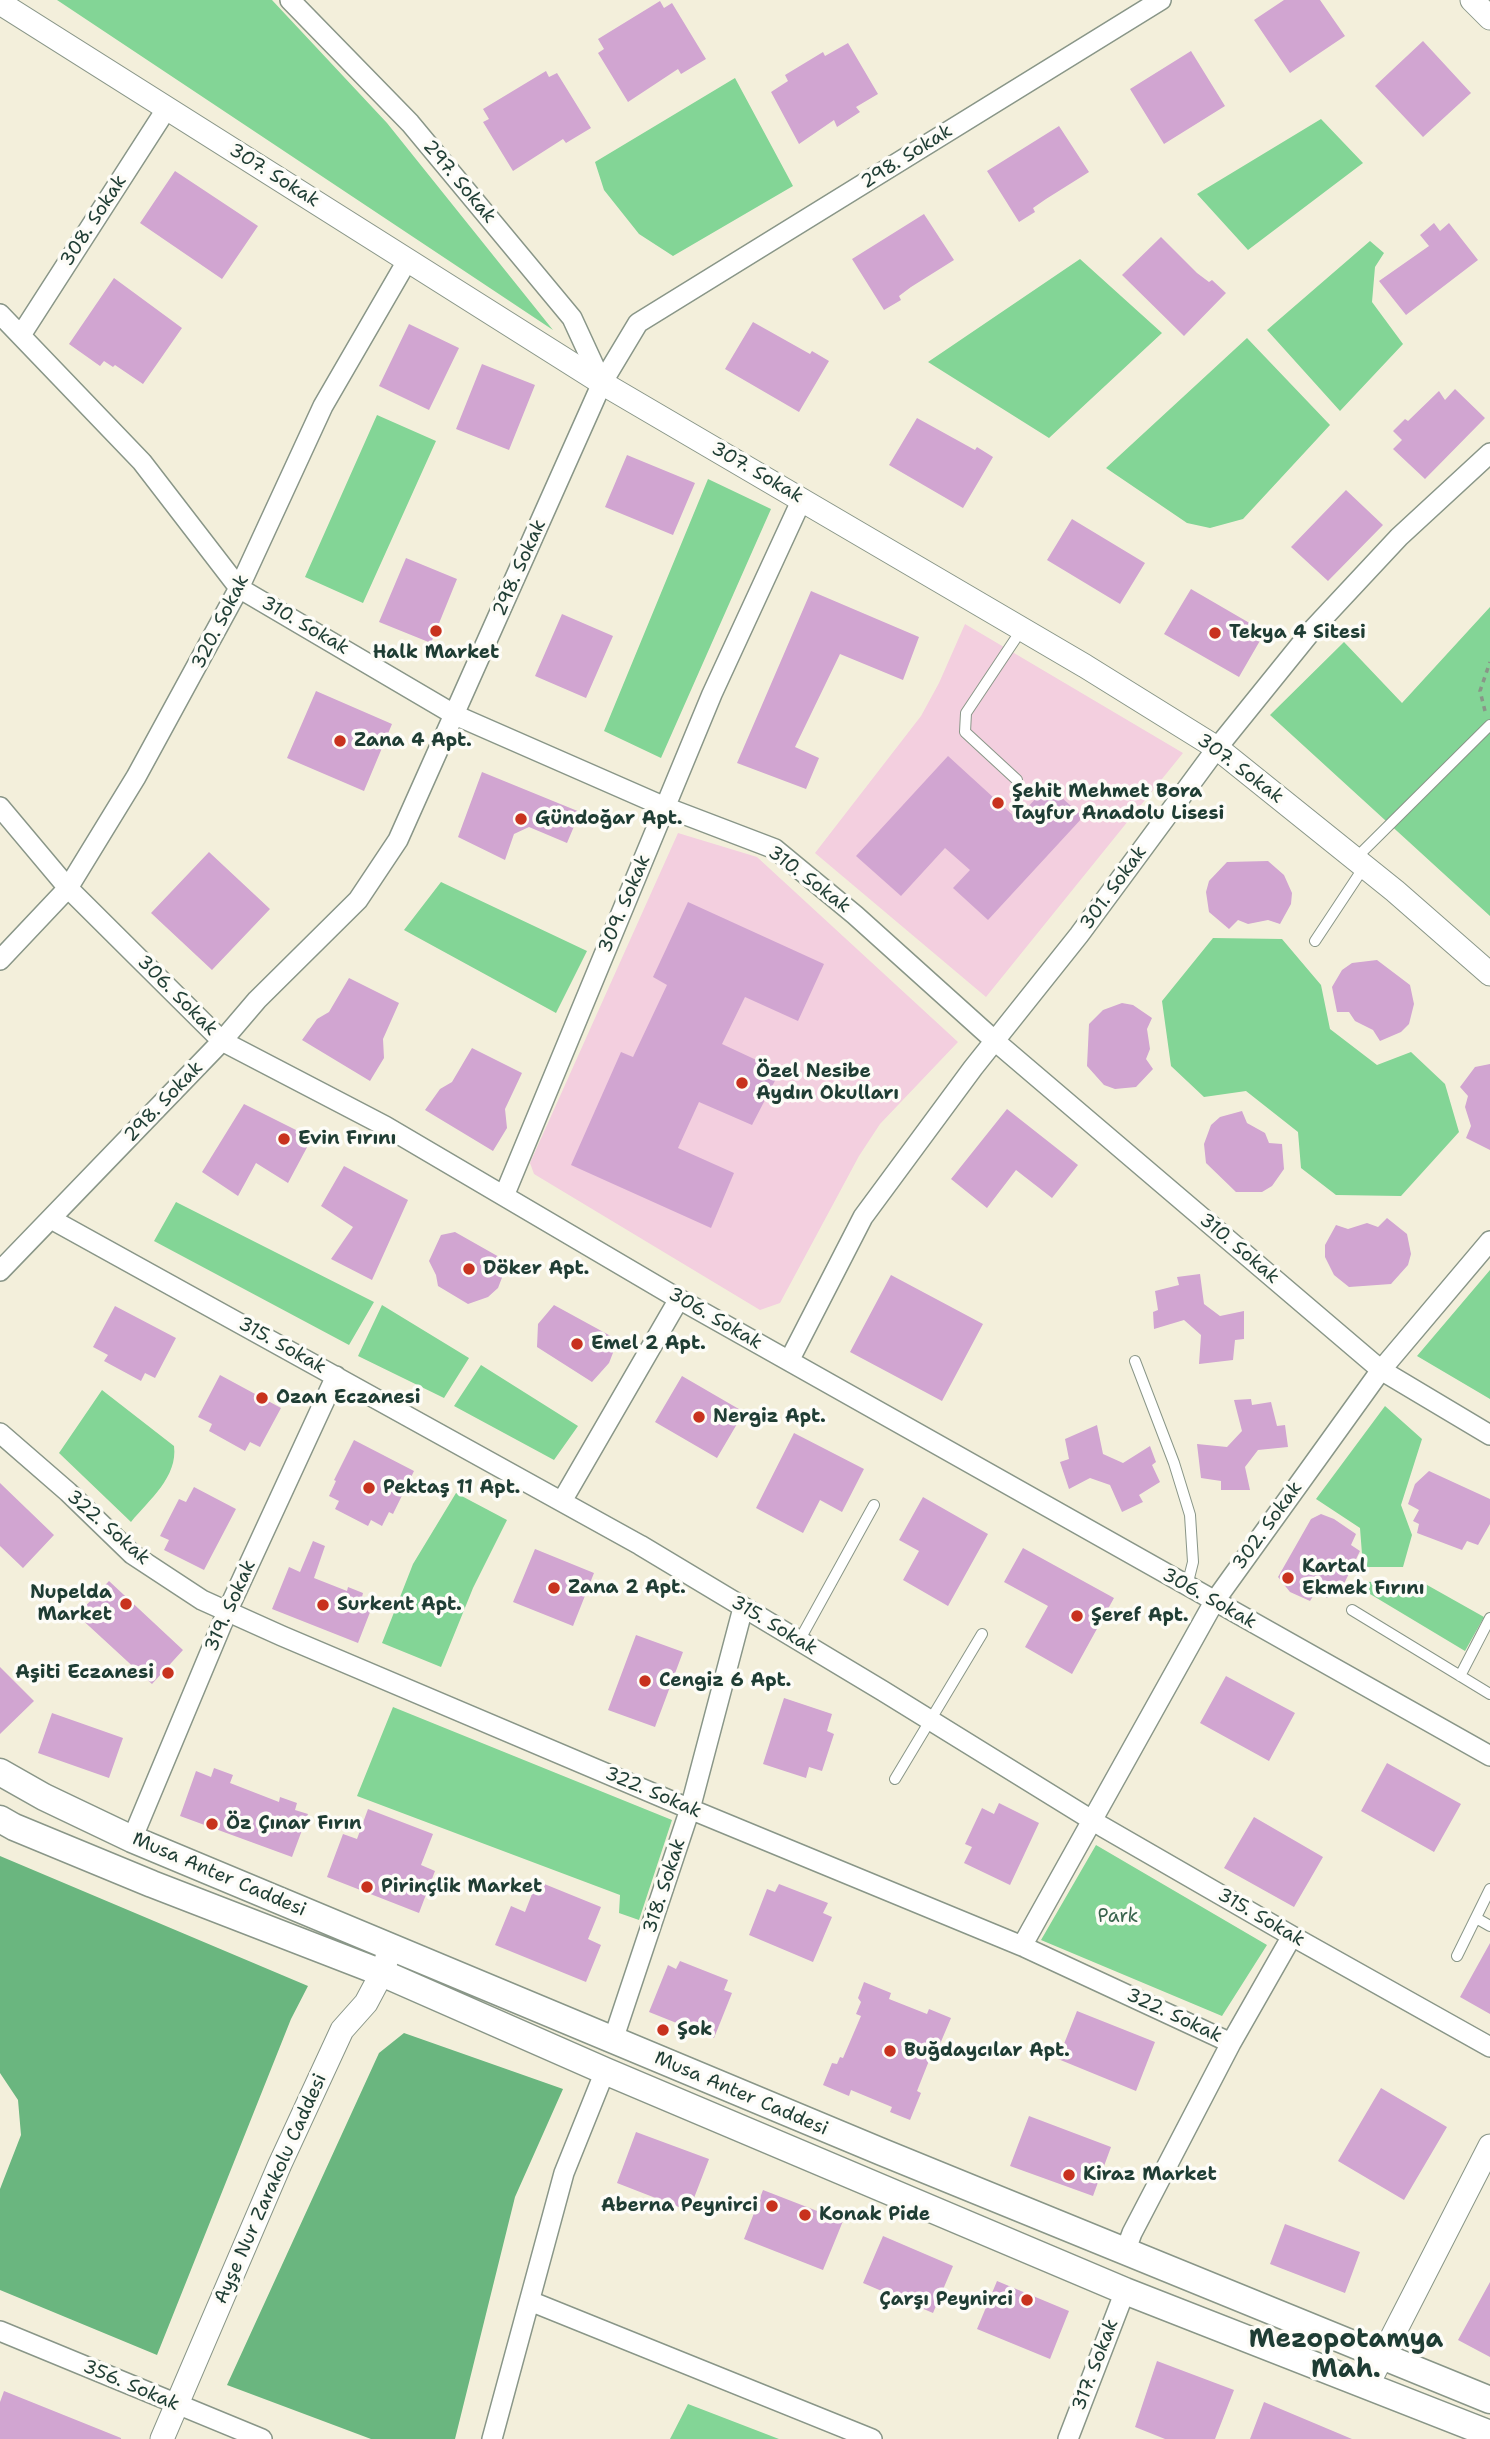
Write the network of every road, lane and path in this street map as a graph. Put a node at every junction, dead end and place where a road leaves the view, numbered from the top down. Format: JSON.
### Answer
{"nodes":[{"id":1,"x":290,"y":0,"type":"edge"},
{"id":2,"x":1161,"y":0,"type":"edge"},
{"id":3,"x":1472,"y":0,"type":"edge"},
{"id":4,"x":0,"y":3,"type":"edge"},
{"id":5,"x":1490,"y":18,"type":"edge"},
{"id":6,"x":167,"y":108,"type":"junction"},
{"id":7,"x":407,"y":261,"type":"junction"},
{"id":8,"x":0,"y":314,"type":"edge"},
{"id":9,"x":20,"y":335,"type":"junction"},
{"id":10,"x":602,"y":383,"type":"junction"},
{"id":11,"x":1490,"y":453,"type":"edge"},
{"id":12,"x":802,"y":499,"type":"junction"},
{"id":13,"x":239,"y":588,"type":"junction"},
{"id":14,"x":1022,"y":629,"type":"junction"},
{"id":15,"x":1490,"y":662,"type":"edge"},
{"id":16,"x":455,"y":715,"type":"junction"},
{"id":17,"x":1489,"y":726,"type":"edge"},
{"id":18,"x":1217,"y":748,"type":"junction"},
{"id":19,"x":1017,"y":780,"type":"dead end"},
{"id":20,"x":0,"y":807,"type":"edge"},
{"id":21,"x":665,"y":807,"type":"junction"},
{"id":22,"x":1359,"y":863,"type":"junction"},
{"id":23,"x":68,"y":888,"type":"junction"},
{"id":24,"x":1315,"y":941,"type":"dead end"},
{"id":25,"x":0,"y":960,"type":"edge"},
{"id":26,"x":1490,"y":974,"type":"edge"},
{"id":27,"x":222,"y":1041,"type":"junction"},
{"id":28,"x":995,"y":1041,"type":"junction"},
{"id":29,"x":503,"y":1196,"type":"junction"},
{"id":30,"x":51,"y":1219,"type":"junction"},
{"id":31,"x":1490,"y":1241,"type":"edge"},
{"id":32,"x":0,"y":1271,"type":"edge"},
{"id":33,"x":679,"y":1299,"type":"junction"},
{"id":34,"x":789,"y":1361,"type":"junction"},
{"id":35,"x":1135,"y":1361,"type":"dead end"},
{"id":36,"x":1381,"y":1370,"type":"junction"},
{"id":37,"x":336,"y":1376,"type":"junction"},
{"id":38,"x":0,"y":1433,"type":"edge"},
{"id":39,"x":1490,"y":1435,"type":"edge"},
{"id":40,"x":562,"y":1501,"type":"junction"},
{"id":41,"x":874,"y":1505,"type":"dead end"},
{"id":42,"x":1187,"y":1586,"type":"junction"},
{"id":43,"x":1214,"y":1602,"type":"junction"},
{"id":44,"x":743,"y":1608,"type":"junction"},
{"id":45,"x":1352,"y":1610,"type":"dead end"},
{"id":46,"x":228,"y":1612,"type":"junction"},
{"id":47,"x":1490,"y":1618,"type":"edge"},
{"id":48,"x":982,"y":1634,"type":"dead end"},
{"id":49,"x":799,"y":1641,"type":"junction"},
{"id":50,"x":1460,"y":1676,"type":"junction"},
{"id":51,"x":1490,"y":1695,"type":"edge"},
{"id":52,"x":931,"y":1720,"type":"junction"},
{"id":53,"x":1490,"y":1756,"type":"edge"},
{"id":54,"x":0,"y":1772,"type":"edge"},
{"id":55,"x":895,"y":1779,"type":"dead end"},
{"id":56,"x":690,"y":1809,"type":"junction"},
{"id":57,"x":0,"y":1819,"type":"edge"},
{"id":58,"x":1093,"y":1821,"type":"junction"},
{"id":59,"x":132,"y":1839,"type":"junction"},
{"id":60,"x":1490,"y":1889,"type":"edge"},
{"id":61,"x":1476,"y":1918,"type":"junction"},
{"id":62,"x":1490,"y":1926,"type":"edge"},
{"id":63,"x":1292,"y":1936,"type":"junction"},
{"id":64,"x":391,"y":1946,"type":"junction"},
{"id":65,"x":1022,"y":1946,"type":"junction"},
{"id":66,"x":1457,"y":1956,"type":"dead end"},
{"id":67,"x":382,"y":1973,"type":"junction"},
{"id":68,"x":613,"y":2040,"type":"junction"},
{"id":69,"x":1231,"y":2043,"type":"junction"},
{"id":70,"x":1490,"y":2047,"type":"edge"},
{"id":71,"x":605,"y":2071,"type":"junction"},
{"id":72,"x":1490,"y":2146,"type":"edge"},
{"id":73,"x":1125,"y":2252,"type":"junction"},
{"id":74,"x":1125,"y":2291,"type":"junction"},
{"id":75,"x":530,"y":2301,"type":"junction"},
{"id":76,"x":0,"y":2331,"type":"edge"},
{"id":77,"x":1382,"y":2355,"type":"junction"},
{"id":78,"x":1367,"y":2386,"type":"junction"},
{"id":79,"x":1490,"y":2400,"type":"edge"},
{"id":80,"x":178,"y":2405,"type":"junction"},
{"id":81,"x":1490,"y":2434,"type":"edge"},
{"id":82,"x":162,"y":2439,"type":"edge"},
{"id":83,"x":262,"y":2439,"type":"edge"},
{"id":84,"x":492,"y":2439,"type":"edge"},
{"id":85,"x":872,"y":2439,"type":"edge"},
{"id":86,"x":1068,"y":2439,"type":"edge"}],
"edges":[{"from":1,"to":10,"type":"street","name":"297. Sokak"},
{"from":2,"to":10,"type":"street","name":"298. Sokak"},
{"from":3,"to":5,"type":"street"},
{"from":4,"to":6,"type":"street","name":"307. Sokak"},
{"from":6,"to":7,"type":"street","name":"307. Sokak"},
{"from":6,"to":9,"type":"street","name":"308. Sokak"},
{"from":7,"to":10,"type":"street","name":"307. Sokak"},
{"from":7,"to":13,"type":"street","name":"320. Sokak"},
{"from":8,"to":9,"type":"street","name":"310. Sokak"},
{"from":9,"to":13,"type":"street","name":"310. Sokak"},
{"from":10,"to":12,"type":"street","name":"307. Sokak"},
{"from":10,"to":16,"type":"street","name":"298. Sokak"},
{"from":11,"to":18,"type":"street","name":"301. Sokak"},
{"from":12,"to":14,"type":"street","name":"307. Sokak"},
{"from":12,"to":21,"type":"street","name":"309. Sokak"},
{"from":13,"to":16,"type":"street","name":"310. Sokak"},
{"from":13,"to":23,"type":"street","name":"320. Sokak"},
{"from":14,"to":18,"type":"street","name":"307. Sokak"},
{"from":14,"to":19,"type":"lane"},
{"from":15,"to":17,"type":"path"},
{"from":16,"to":21,"type":"street","name":"310. Sokak"},
{"from":16,"to":27,"type":"street","name":"298. Sokak"},
{"from":17,"to":22,"type":"lane"},
{"from":18,"to":22,"type":"street","name":"307. Sokak"},
{"from":18,"to":28,"type":"street","name":"301. Sokak"},
{"from":20,"to":23,"type":"street","name":"306. Sokak"},
{"from":21,"to":28,"type":"street","name":"310. Sokak"},
{"from":21,"to":29,"type":"street","name":"309. Sokak"},
{"from":22,"to":24,"type":"lane"},
{"from":22,"to":26,"type":"street","name":"307. Sokak"},
{"from":23,"to":25,"type":"street","name":"320. Sokak"},
{"from":23,"to":27,"type":"street","name":"306. Sokak"},
{"from":27,"to":29,"type":"street","name":"306. Sokak"},
{"from":27,"to":30,"type":"street","name":"298. Sokak"},
{"from":28,"to":34,"type":"street","name":"301. Sokak"},
{"from":28,"to":36,"type":"street","name":"310. Sokak"},
{"from":29,"to":33,"type":"street","name":"306. Sokak"},
{"from":30,"to":32,"type":"street","name":"298. Sokak"},
{"from":30,"to":37,"type":"street","name":"315. Sokak"},
{"from":31,"to":36,"type":"street","name":"302. Sokak"},
{"from":33,"to":34,"type":"street","name":"306. Sokak"},
{"from":33,"to":40,"type":"street"},
{"from":34,"to":42,"type":"street","name":"306. Sokak"},
{"from":35,"to":42,"type":"lane"},
{"from":36,"to":39,"type":"street","name":"310. Sokak"},
{"from":36,"to":43,"type":"street","name":"302. Sokak"},
{"from":37,"to":40,"type":"street","name":"315. Sokak"},
{"from":37,"to":46,"type":"street","name":"319. Sokak"},
{"from":38,"to":46,"type":"street","name":"322. Sokak"},
{"from":40,"to":44,"type":"street","name":"315. Sokak"},
{"from":41,"to":49,"type":"lane"},
{"from":42,"to":43,"type":"street","name":"306. Sokak"},
{"from":43,"to":53,"type":"street","name":"306. Sokak"},
{"from":43,"to":58,"type":"street","name":"302. Sokak"},
{"from":44,"to":49,"type":"street","name":"315. Sokak"},
{"from":44,"to":56,"type":"street","name":"318. Sokak"},
{"from":45,"to":50,"type":"lane"},
{"from":46,"to":56,"type":"street","name":"322. Sokak"},
{"from":46,"to":59,"type":"street","name":"319. Sokak"},
{"from":47,"to":50,"type":"lane"},
{"from":48,"to":52,"type":"lane"},
{"from":49,"to":52,"type":"street","name":"315. Sokak"},
{"from":50,"to":51,"type":"lane"},
{"from":52,"to":55,"type":"lane"},
{"from":52,"to":58,"type":"street","name":"315. Sokak"},
{"from":54,"to":59,"type":"main road","name":"Musa Anter Caddesi"},
{"from":56,"to":65,"type":"street","name":"322. Sokak"},
{"from":56,"to":68,"type":"street","name":"318. Sokak"},
{"from":57,"to":67,"type":"main road","name":"Musa Anter Caddesi"},
{"from":58,"to":63,"type":"street","name":"315. Sokak"},
{"from":58,"to":65,"type":"street","name":"302. Sokak"},
{"from":59,"to":64,"type":"main road","name":"Musa Anter Caddesi"},
{"from":60,"to":61,"type":"lane"},
{"from":61,"to":62,"type":"lane"},
{"from":61,"to":66,"type":"lane"},
{"from":63,"to":69,"type":"street","name":"322. Sokak"},
{"from":63,"to":70,"type":"street","name":"315. Sokak"},
{"from":64,"to":67,"type":"street","name":"Ayşe Nur Zarakolu Caddesi"},
{"from":64,"to":68,"type":"main road","name":"Musa Anter Caddesi"},
{"from":65,"to":69,"type":"street","name":"322. Sokak"},
{"from":67,"to":71,"type":"main road","name":"Musa Anter Caddesi"},
{"from":67,"to":80,"type":"street","name":"Ayşe Nur Zarakolu Caddesi"},
{"from":68,"to":73,"type":"main road","name":"Musa Anter Caddesi"},
{"from":69,"to":73,"type":"street"},
{"from":71,"to":74,"type":"main road","name":"Musa Anter Caddesi"},
{"from":71,"to":75,"type":"street"},
{"from":72,"to":77,"type":"street"},
{"from":73,"to":77,"type":"main road","name":"Musa Anter Caddesi"},
{"from":74,"to":78,"type":"main road","name":"Musa Anter Caddesi"},
{"from":74,"to":86,"type":"street","name":"317. Sokak"},
{"from":75,"to":84,"type":"street"},
{"from":75,"to":85,"type":"street"},
{"from":76,"to":80,"type":"street","name":"356. Sokak"},
{"from":77,"to":78,"type":"street"},
{"from":77,"to":79,"type":"main road","name":"Musa Anter Caddesi"},
{"from":78,"to":81,"type":"main road","name":"Musa Anter Caddesi"},
{"from":80,"to":82,"type":"street","name":"Ayşe Nur Zarakolu Caddesi"},
{"from":80,"to":83,"type":"street","name":"356. Sokak"}]}
